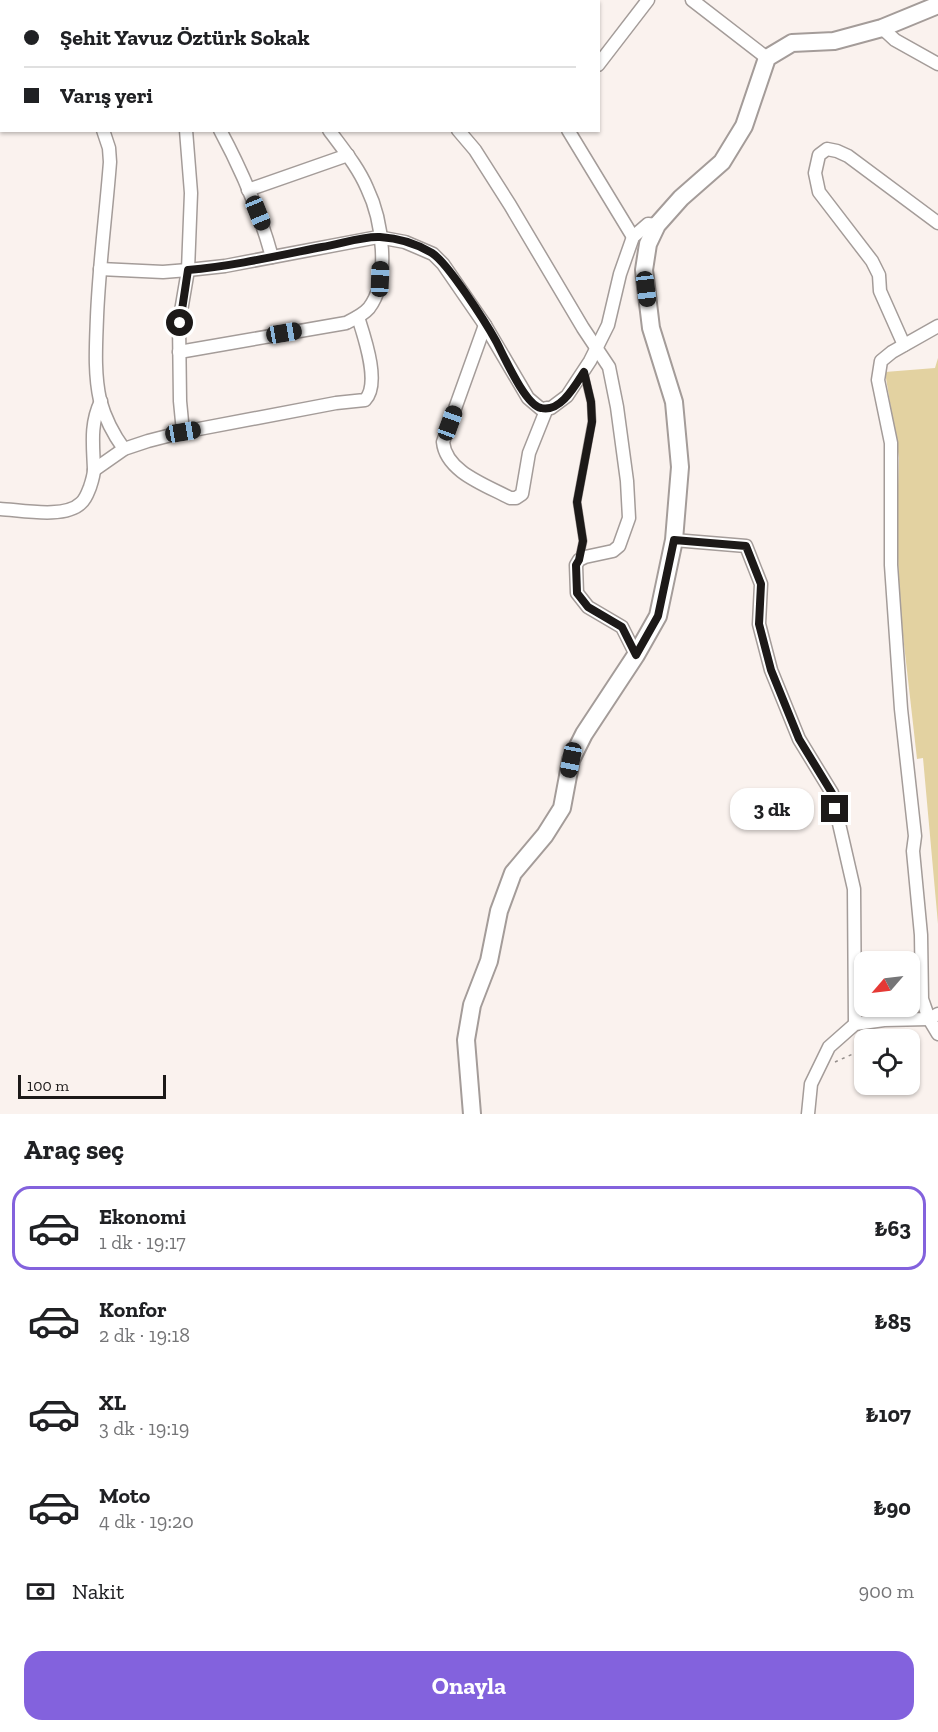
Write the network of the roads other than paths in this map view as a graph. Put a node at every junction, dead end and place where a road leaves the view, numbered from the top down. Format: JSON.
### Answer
{"nodes":[{"id":1,"x":648,"y":0,"type":"edge"},
{"id":2,"x":692,"y":0,"type":"edge"},
{"id":3,"x":934,"y":4,"type":"edge"},
{"id":4,"x":882,"y":28,"type":"junction"},
{"id":5,"x":767,"y":58,"type":"junction"},
{"id":6,"x":600,"y":63,"type":"edge"},
{"id":7,"x":938,"y":64,"type":"edge"},
{"id":8,"x":104,"y":132,"type":"edge"},
{"id":9,"x":186,"y":132,"type":"edge"},
{"id":10,"x":221,"y":132,"type":"edge"},
{"id":11,"x":331,"y":132,"type":"edge"},
{"id":12,"x":460,"y":132,"type":"edge"},
{"id":13,"x":569,"y":132,"type":"edge"},
{"id":14,"x":348,"y":155,"type":"junction"},
{"id":15,"x":248,"y":190,"type":"junction"},
{"id":16,"x":938,"y":223,"type":"edge"},
{"id":17,"x":657,"y":225,"type":"junction"},
{"id":18,"x":381,"y":237,"type":"junction"},
{"id":19,"x":633,"y":237,"type":"junction"},
{"id":20,"x":272,"y":257,"type":"junction"},
{"id":21,"x":100,"y":269,"type":"junction"},
{"id":22,"x":188,"y":270,"type":"junction"},
{"id":23,"x":358,"y":317,"type":"junction"},
{"id":24,"x":485,"y":325,"type":"junction"},
{"id":25,"x":938,"y":326,"type":"edge"},
{"id":26,"x":904,"y":345,"type":"junction"},
{"id":27,"x":597,"y":348,"type":"junction"},
{"id":28,"x":179,"y":352,"type":"junction"},
{"id":29,"x":584,"y":372,"type":"junction"},
{"id":30,"x":101,"y":401,"type":"junction"},
{"id":31,"x":547,"y":408,"type":"junction"},
{"id":32,"x":183,"y":432,"type":"junction"},
{"id":33,"x":124,"y":449,"type":"junction"},
{"id":34,"x":94,"y":470,"type":"junction"},
{"id":35,"x":0,"y":509,"type":"edge"},
{"id":36,"x":674,"y":540,"type":"junction"},
{"id":37,"x":579,"y":560,"type":"junction"},
{"id":38,"x":636,"y":655,"type":"junction"},
{"id":39,"x":934,"y":1017,"type":"edge"},
{"id":40,"x":855,"y":1024,"type":"junction"},
{"id":41,"x":938,"y":1034,"type":"edge"},
{"id":42,"x":472,"y":1114,"type":"edge"},
{"id":43,"x":808,"y":1114,"type":"edge"}],
"edges":[{"from":1,"to":6,"type":"street"},
{"from":2,"to":5,"type":"street"},
{"from":3,"to":4,"type":"street"},
{"from":4,"to":5,"type":"street"},
{"from":4,"to":7,"type":"street"},
{"from":5,"to":17,"type":"street"},
{"from":8,"to":21,"type":"street"},
{"from":9,"to":22,"type":"street"},
{"from":10,"to":15,"type":"street"},
{"from":11,"to":14,"type":"street"},
{"from":12,"to":27,"type":"street"},
{"from":13,"to":19,"type":"street"},
{"from":14,"to":15,"type":"street"},
{"from":14,"to":18,"type":"street"},
{"from":15,"to":20,"type":"street"},
{"from":16,"to":26,"type":"street"},
{"from":17,"to":19,"type":"street"},
{"from":17,"to":36,"type":"street"},
{"from":18,"to":20,"type":"street"},
{"from":18,"to":23,"type":"street"},
{"from":18,"to":24,"type":"street"},
{"from":19,"to":27,"type":"street"},
{"from":20,"to":22,"type":"street"},
{"from":21,"to":22,"type":"street"},
{"from":21,"to":30,"type":"street"},
{"from":22,"to":28,"type":"street"},
{"from":23,"to":28,"type":"street"},
{"from":23,"to":32,"type":"street"},
{"from":24,"to":31,"type":"street"},
{"from":24,"to":31,"type":"street"},
{"from":25,"to":26,"type":"street"},
{"from":26,"to":39,"type":"street"},
{"from":27,"to":29,"type":"street"},
{"from":27,"to":37,"type":"street"},
{"from":28,"to":32,"type":"street"},
{"from":29,"to":31,"type":"street"},
{"from":29,"to":37,"type":"lane"},
{"from":30,"to":33,"type":"street"},
{"from":30,"to":34,"type":"street"},
{"from":32,"to":33,"type":"street"},
{"from":33,"to":34,"type":"street"},
{"from":34,"to":35,"type":"street"},
{"from":36,"to":38,"type":"street"},
{"from":36,"to":40,"type":"street"},
{"from":37,"to":38,"type":"street"},
{"from":38,"to":42,"type":"street"},
{"from":39,"to":40,"type":"street"},
{"from":39,"to":41,"type":"street"},
{"from":40,"to":43,"type":"street"}]}
